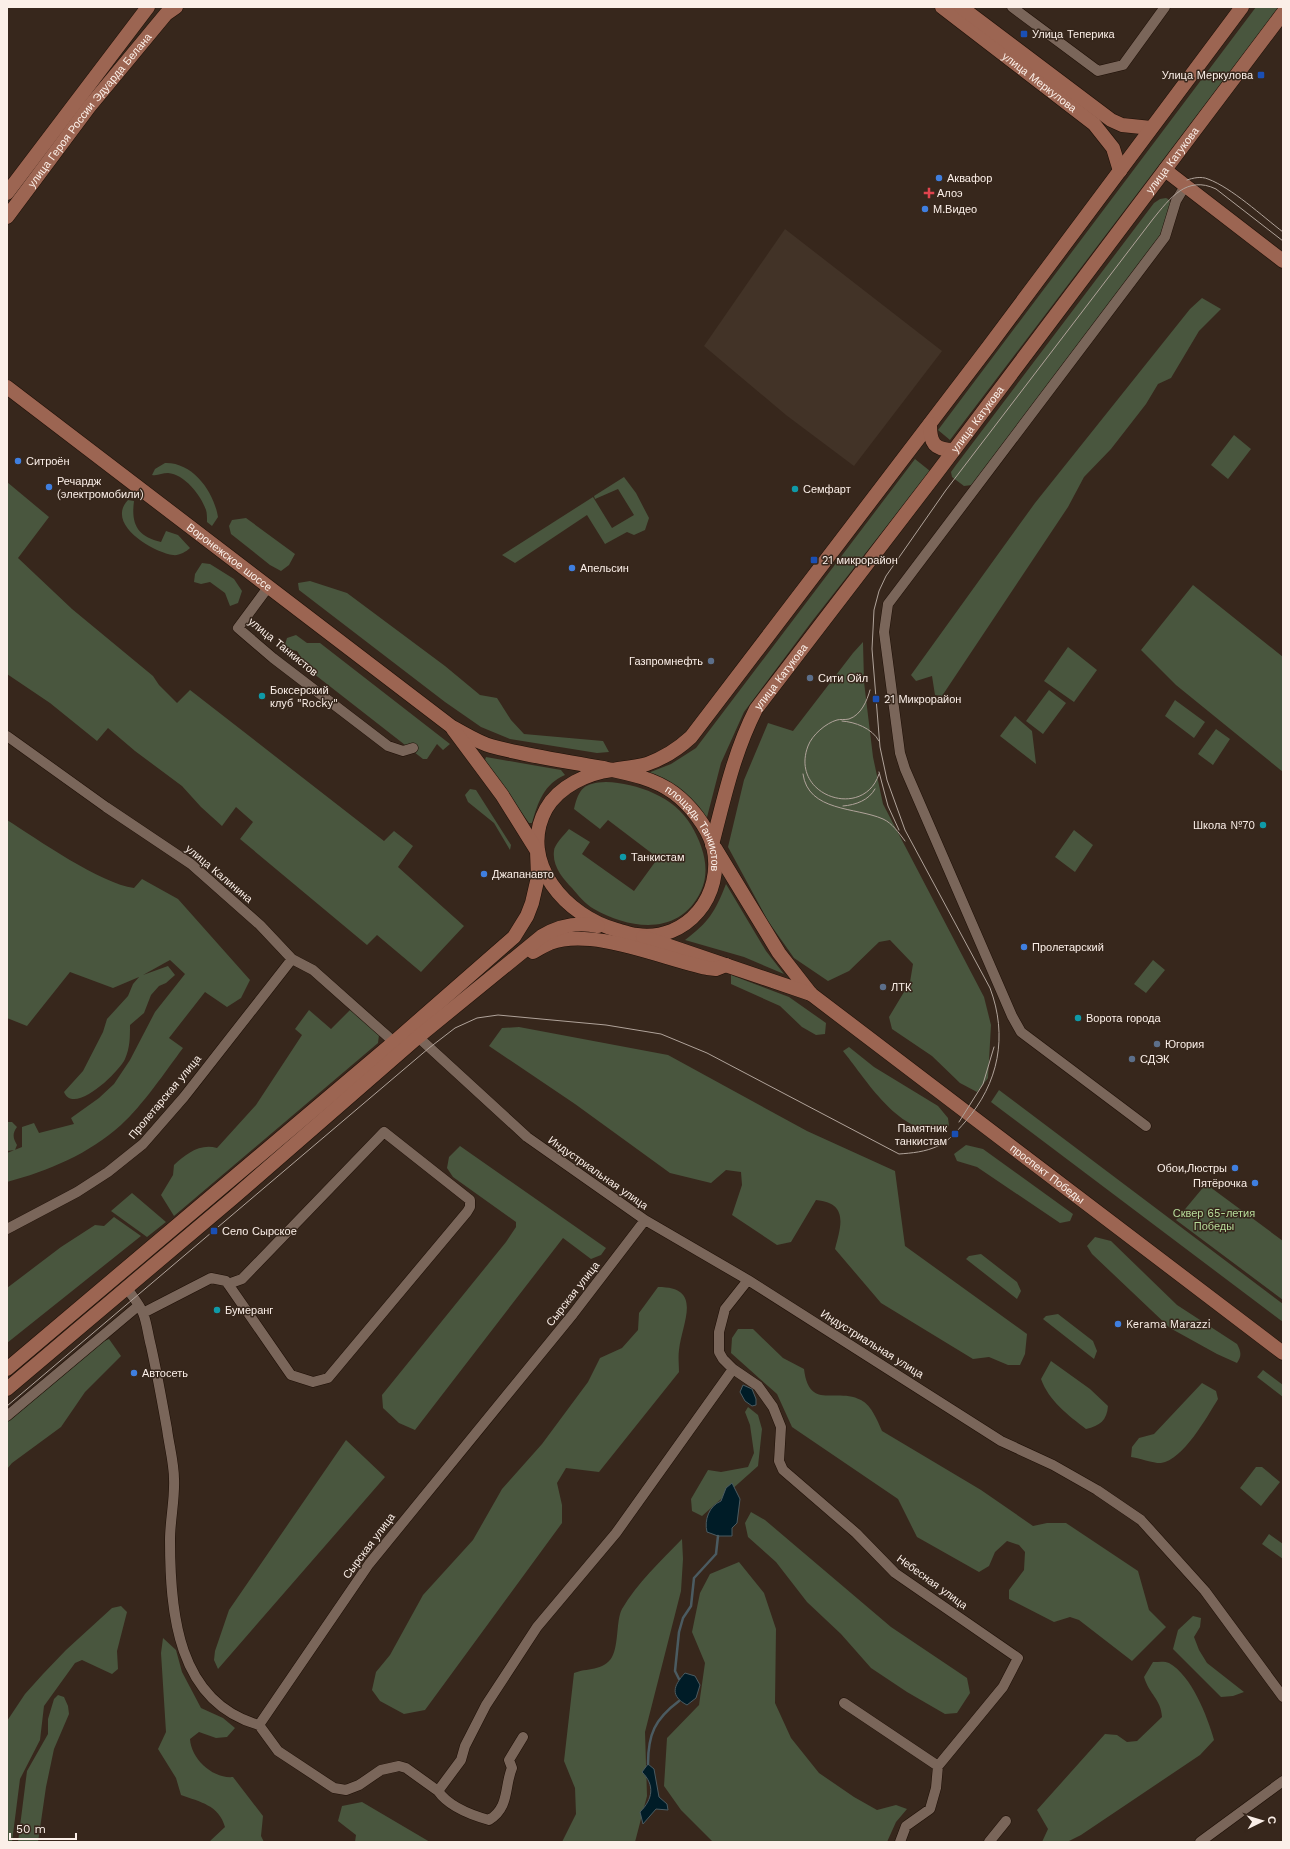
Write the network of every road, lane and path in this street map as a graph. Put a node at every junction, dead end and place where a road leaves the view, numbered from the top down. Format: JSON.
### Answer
{"nodes":[{"id":1,"x":148,"y":7,"type":"edge"},
{"id":2,"x":176,"y":7,"type":"edge"},
{"id":3,"x":942,"y":7,"type":"edge"},
{"id":4,"x":961,"y":7,"type":"edge"},
{"id":5,"x":1012,"y":7,"type":"edge"},
{"id":6,"x":1165,"y":7,"type":"edge"},
{"id":7,"x":1242,"y":7,"type":"edge"},
{"id":8,"x":1283,"y":13,"type":"edge"},
{"id":9,"x":1152,"y":128,"type":"junction"},
{"id":10,"x":1165,"y":170,"type":"junction"},
{"id":11,"x":1120,"y":171,"type":"junction"},
{"id":12,"x":1185,"y":186,"type":"junction"},
{"id":13,"x":7,"y":193,"type":"edge"},
{"id":14,"x":7,"y":217,"type":"edge"},
{"id":15,"x":1283,"y":261,"type":"edge"},
{"id":16,"x":7,"y":388,"type":"edge"},
{"id":17,"x":930,"y":424,"type":"junction"},
{"id":18,"x":954,"y":450,"type":"junction"},
{"id":19,"x":269,"y":586,"type":"junction"},
{"id":20,"x":452,"y":727,"type":"junction"},
{"id":21,"x":7,"y":736,"type":"edge"},
{"id":22,"x":413,"y":748,"type":"dead end"},
{"id":23,"x":610,"y":770,"type":"junction"},
{"id":24,"x":712,"y":844,"type":"junction"},
{"id":25,"x":537,"y":851,"type":"junction"},
{"id":26,"x":611,"y":928,"type":"junction"},
{"id":27,"x":637,"y":935,"type":"junction"},
{"id":28,"x":292,"y":959,"type":"junction"},
{"id":29,"x":726,"y":965,"type":"junction"},
{"id":30,"x":486,"y":983,"type":"junction"},
{"id":31,"x":811,"y":994,"type":"junction"},
{"id":32,"x":418,"y":1037,"type":"junction"},
{"id":33,"x":394,"y":1042,"type":"junction"},
{"id":34,"x":1146,"y":1126,"type":"dead end"},
{"id":35,"x":645,"y":1220,"type":"junction"},
{"id":36,"x":7,"y":1229,"type":"edge"},
{"id":37,"x":748,"y":1280,"type":"junction"},
{"id":38,"x":228,"y":1284,"type":"junction"},
{"id":39,"x":127,"y":1288,"type":"junction"},
{"id":40,"x":140,"y":1309,"type":"junction"},
{"id":41,"x":1283,"y":1353,"type":"edge"},
{"id":42,"x":7,"y":1369,"type":"edge"},
{"id":43,"x":733,"y":1369,"type":"junction"},
{"id":44,"x":7,"y":1389,"type":"edge"},
{"id":45,"x":7,"y":1416,"type":"edge"},
{"id":46,"x":1283,"y":1697,"type":"edge"},
{"id":47,"x":844,"y":1703,"type":"dead end"},
{"id":48,"x":259,"y":1725,"type":"junction"},
{"id":49,"x":523,"y":1737,"type":"dead end"},
{"id":50,"x":938,"y":1766,"type":"junction"},
{"id":51,"x":1283,"y":1781,"type":"edge"},
{"id":52,"x":438,"y":1791,"type":"junction"},
{"id":53,"x":1006,"y":1822,"type":"dead end"},
{"id":54,"x":900,"y":1842,"type":"edge"},
{"id":55,"x":989,"y":1842,"type":"edge"},
{"id":56,"x":1200,"y":1842,"type":"edge"}],
"edges":[{"from":1,"to":13,"type":"main road","name":"улица Героя России Эдуарда Белана"},
{"from":2,"to":14,"type":"main road","name":"улица Героя России Эдуарда Белана"},
{"from":3,"to":11,"type":"main road","name":"улица Меркулова"},
{"from":4,"to":9,"type":"main road","name":"улица Меркулова"},
{"from":5,"to":6,"type":"street"},
{"from":7,"to":9,"type":"main road"},
{"from":8,"to":10,"type":"main road","name":"улица Катукова"},
{"from":9,"to":11,"type":"main road"},
{"from":10,"to":12,"type":"main road"},
{"from":10,"to":18,"type":"main road","name":"улица Катукова"},
{"from":11,"to":17,"type":"main road"},
{"from":12,"to":15,"type":"main road"},
{"from":12,"to":34,"type":"street"},
{"from":16,"to":19,"type":"main road","name":"Воронежское шоссе"},
{"from":17,"to":18,"type":"main road"},
{"from":17,"to":23,"type":"main road"},
{"from":18,"to":24,"type":"main road","name":"улица Катукова"},
{"from":19,"to":20,"type":"main road","name":"Воронежское шоссе"},
{"from":19,"to":22,"type":"street","name":"улица Танкистов"},
{"from":20,"to":23,"type":"main road"},
{"from":20,"to":25,"type":"main road"},
{"from":21,"to":28,"type":"street","name":"улица Калинина"},
{"from":23,"to":24,"type":"main road","name":"площадь Танкистов"},
{"from":23,"to":25,"type":"main road","name":"площадь Танкистов"},
{"from":24,"to":27,"type":"main road","name":"площадь Танкистов"},
{"from":24,"to":31,"type":"main road"},
{"from":25,"to":26,"type":"main road","name":"площадь Танкистов"},
{"from":25,"to":33,"type":"main road"},
{"from":26,"to":27,"type":"main road","name":"площадь Танкистов"},
{"from":26,"to":30,"type":"main road"},
{"from":27,"to":29,"type":"main road"},
{"from":28,"to":33,"type":"street","name":"улица Калинина"},
{"from":28,"to":36,"type":"street","name":"Пролетарская улица"},
{"from":29,"to":30,"type":"main road"},
{"from":29,"to":31,"type":"main road"},
{"from":30,"to":32,"type":"main road"},
{"from":31,"to":41,"type":"main road","name":"проспект Победы"},
{"from":32,"to":35,"type":"street","name":"Индустриальная улица"},
{"from":32,"to":39,"type":"main road"},
{"from":33,"to":42,"type":"main road"},
{"from":35,"to":37,"type":"street","name":"Индустриальная улица"},
{"from":35,"to":48,"type":"street","name":"Сырская улица"},
{"from":37,"to":43,"type":"street","name":"Небесная улица"},
{"from":37,"to":46,"type":"street","name":"Индустриальная улица"},
{"from":38,"to":38,"type":"street"},
{"from":38,"to":40,"type":"street"},
{"from":39,"to":40,"type":"street"},
{"from":39,"to":44,"type":"main road"},
{"from":40,"to":45,"type":"street"},
{"from":40,"to":48,"type":"street"},
{"from":43,"to":50,"type":"street","name":"Небесная улица"},
{"from":43,"to":52,"type":"street"},
{"from":47,"to":50,"type":"street"},
{"from":48,"to":52,"type":"street"},
{"from":49,"to":52,"type":"street"},
{"from":50,"to":54,"type":"street"},
{"from":51,"to":56,"type":"street"},
{"from":53,"to":55,"type":"street"}]}
